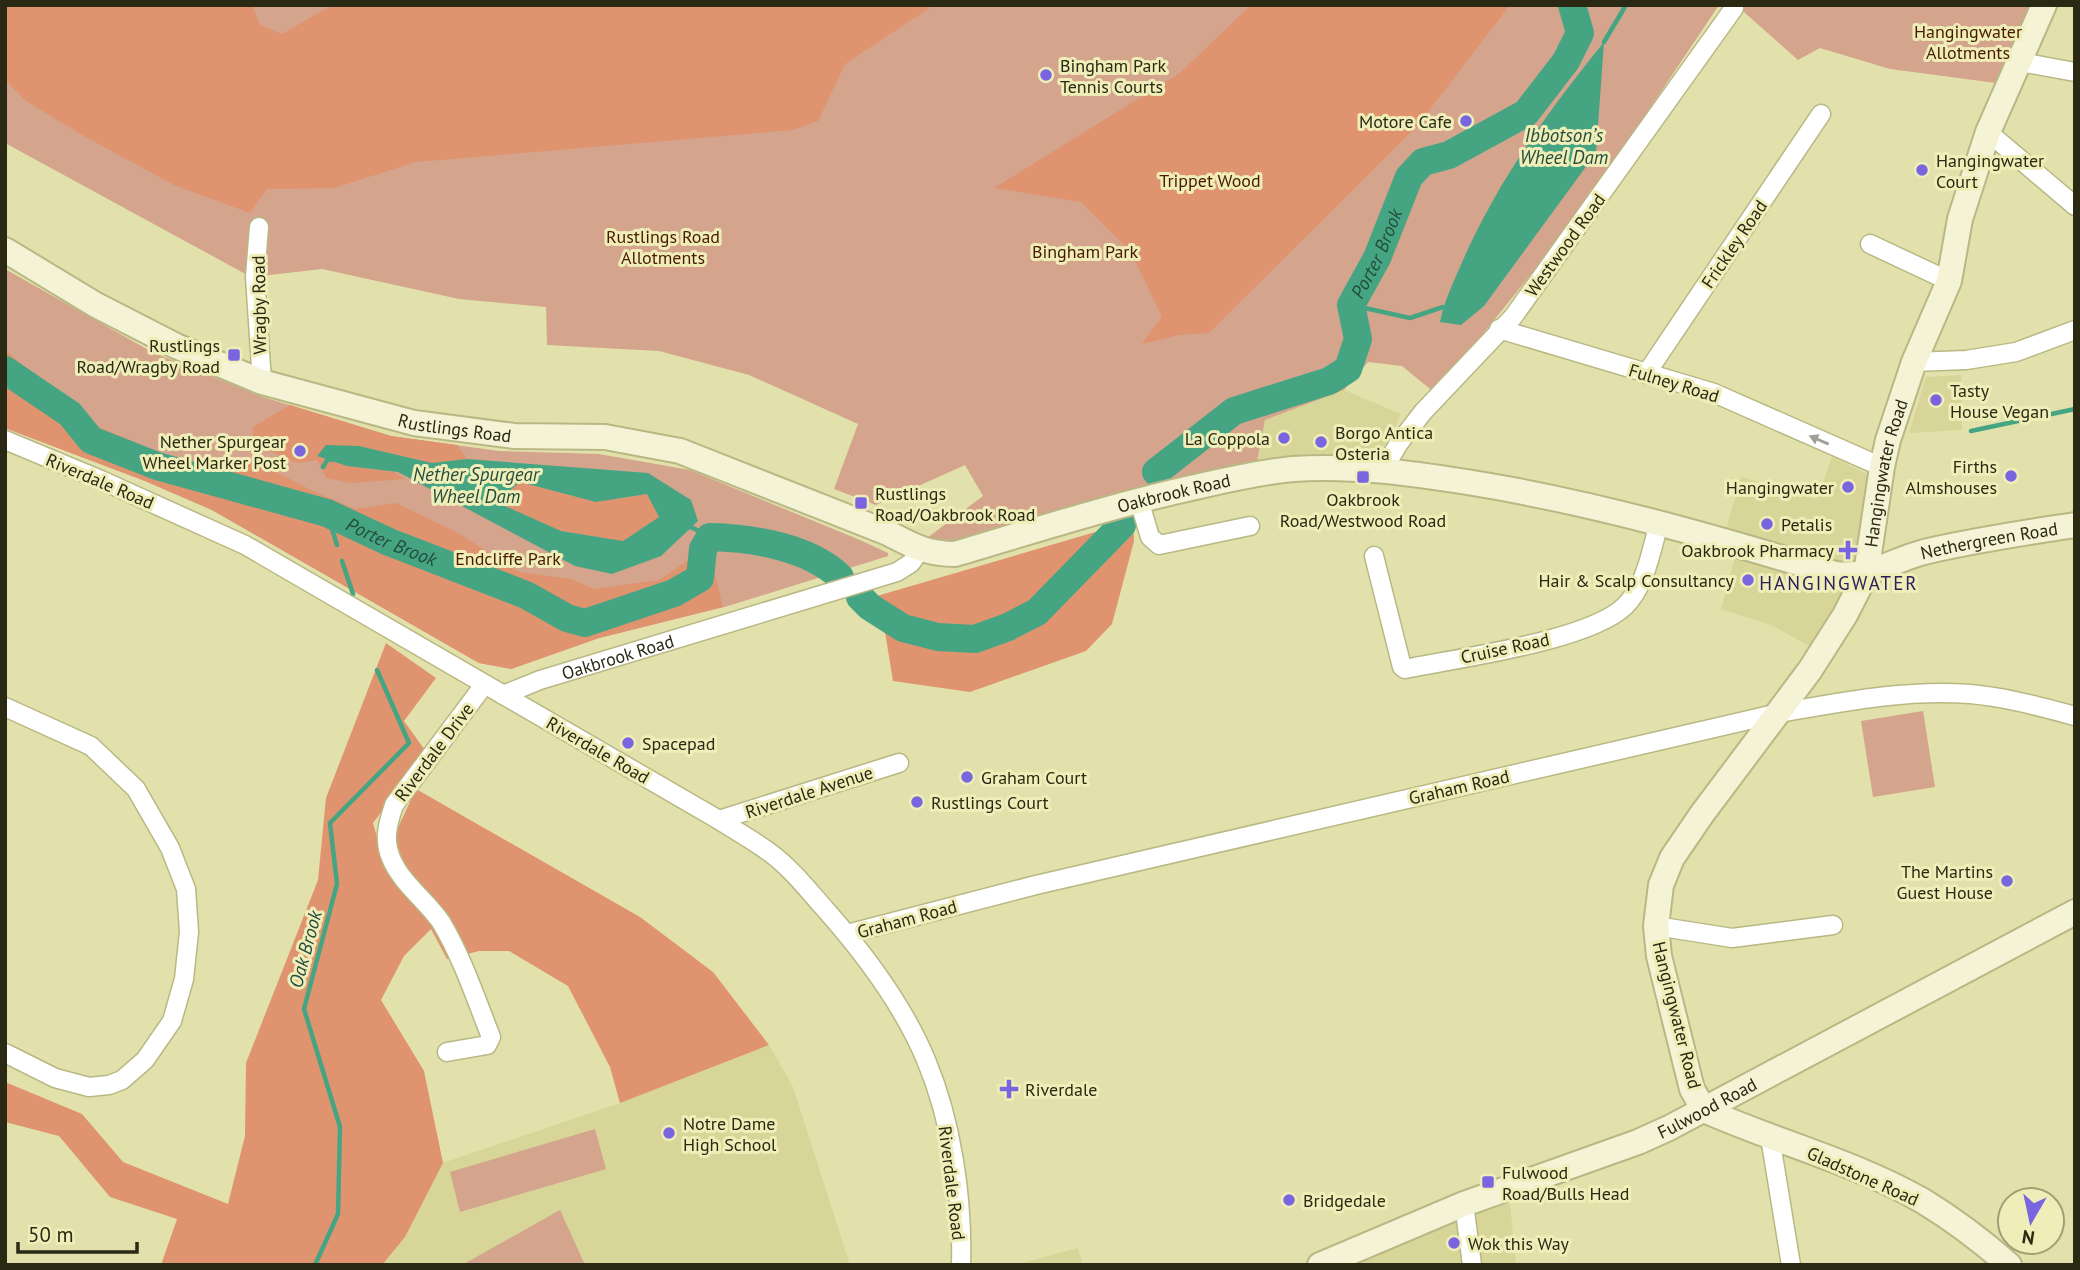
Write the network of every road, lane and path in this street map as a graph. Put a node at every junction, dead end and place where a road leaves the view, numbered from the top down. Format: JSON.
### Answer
{"nodes":[{"id":1,"x":2045,"y":5,"type":"edge"},
{"id":2,"x":1734,"y":8,"type":"dead end"},
{"id":3,"x":2020,"y":62,"type":"junction"},
{"id":4,"x":2075,"y":72,"type":"edge"},
{"id":5,"x":1821,"y":114,"type":"dead end"},
{"id":6,"x":1988,"y":132,"type":"junction"},
{"id":7,"x":2075,"y":206,"type":"edge"},
{"id":8,"x":259,"y":227,"type":"dead end"},
{"id":9,"x":1870,"y":244,"type":"dead end"},
{"id":10,"x":5,"y":250,"type":"edge"},
{"id":11,"x":1949,"y":281,"type":"junction"},
{"id":12,"x":1499,"y":329,"type":"junction"},
{"id":13,"x":2075,"y":330,"type":"edge"},
{"id":14,"x":1914,"y":362,"type":"junction"},
{"id":15,"x":1646,"y":374,"type":"junction"},
{"id":16,"x":262,"y":382,"type":"junction"},
{"id":17,"x":5,"y":440,"type":"edge"},
{"id":18,"x":1882,"y":467,"type":"junction"},
{"id":19,"x":1383,"y":470,"type":"junction"},
{"id":20,"x":1139,"y":500,"type":"junction"},
{"id":21,"x":1659,"y":523,"type":"junction"},
{"id":22,"x":2075,"y":525,"type":"edge"},
{"id":23,"x":1251,"y":526,"type":"dead end"},
{"id":24,"x":920,"y":550,"type":"junction"},
{"id":25,"x":1374,"y":556,"type":"dead end"},
{"id":26,"x":1867,"y":574,"type":"junction"},
{"id":27,"x":484,"y":685,"type":"junction"},
{"id":28,"x":503,"y":695,"type":"junction"},
{"id":29,"x":12,"y":709,"type":"edge"},
{"id":30,"x":1779,"y":713,"type":"junction"},
{"id":31,"x":2075,"y":716,"type":"edge"},
{"id":32,"x":899,"y":763,"type":"dead end"},
{"id":33,"x":719,"y":820,"type":"junction"},
{"id":34,"x":2075,"y":912,"type":"edge"},
{"id":35,"x":1833,"y":925,"type":"dead end"},
{"id":36,"x":1656,"y":926,"type":"junction"},
{"id":37,"x":847,"y":934,"type":"junction"},
{"id":38,"x":447,"y":1052,"type":"dead end"},
{"id":39,"x":5,"y":1053,"type":"edge"},
{"id":40,"x":1704,"y":1110,"type":"junction"},
{"id":41,"x":1770,"y":1137,"type":"junction"},
{"id":42,"x":1464,"y":1204,"type":"junction"},
{"id":43,"x":1349,"y":1258,"type":"edge"},
{"id":44,"x":961,"y":1265,"type":"edge"},
{"id":45,"x":1320,"y":1265,"type":"edge"},
{"id":46,"x":1472,"y":1265,"type":"edge"},
{"id":47,"x":1791,"y":1265,"type":"edge"},
{"id":48,"x":2010,"y":1265,"type":"edge"}],
"edges":[{"from":1,"to":3,"type":"street","name":"Hangingwater Road"},
{"from":2,"to":12,"type":"street","name":"Westwood Road"},
{"from":3,"to":4,"type":"street"},
{"from":3,"to":6,"type":"street","name":"Hangingwater Road"},
{"from":5,"to":15,"type":"street","name":"Frickley Road"},
{"from":6,"to":7,"type":"street"},
{"from":6,"to":11,"type":"street","name":"Hangingwater Road"},
{"from":8,"to":16,"type":"street","name":"Wragby Road"},
{"from":9,"to":11,"type":"street"},
{"from":10,"to":16,"type":"street","name":"Rustlings Road"},
{"from":11,"to":14,"type":"street","name":"Hangingwater Road"},
{"from":12,"to":15,"type":"street","name":"Fulney Road"},
{"from":12,"to":19,"type":"street","name":"Westwood Road"},
{"from":13,"to":14,"type":"street"},
{"from":14,"to":18,"type":"street","name":"Hangingwater Road"},
{"from":18,"to":15,"type":"street","name":"Fulney Road","one_way":true},
{"from":16,"to":24,"type":"street","name":"Rustlings Road"},
{"from":17,"to":27,"type":"street","name":"Riverdale Road"},
{"from":18,"to":26,"type":"street","name":"Hangingwater Road"},
{"from":19,"to":20,"type":"street","name":"Oakbrook Road"},
{"from":19,"to":21,"type":"street","name":"Oakbrook Road"},
{"from":20,"to":23,"type":"street"},
{"from":20,"to":24,"type":"street","name":"Oakbrook Road"},
{"from":21,"to":25,"type":"street","name":"Cruise Road"},
{"from":21,"to":26,"type":"street","name":"Oakbrook Road"},
{"from":22,"to":26,"type":"street","name":"Nethergreen Road"},
{"from":24,"to":28,"type":"street","name":"Oakbrook Road"},
{"from":26,"to":30,"type":"street","name":"Hangingwater Road"},
{"from":27,"to":28,"type":"street","name":"Riverdale Road"},
{"from":27,"to":38,"type":"street","name":"Riverdale Drive"},
{"from":28,"to":33,"type":"street","name":"Riverdale Road"},
{"from":29,"to":39,"type":"street"},
{"from":30,"to":31,"type":"street","name":"Graham Road"},
{"from":30,"to":36,"type":"street","name":"Hangingwater Road"},
{"from":30,"to":37,"type":"street","name":"Graham Road"},
{"from":32,"to":33,"type":"street","name":"Riverdale Avenue"},
{"from":33,"to":37,"type":"street","name":"Riverdale Road"},
{"from":34,"to":40,"type":"street","name":"Fulwood Road"},
{"from":35,"to":36,"type":"street"},
{"from":36,"to":40,"type":"street","name":"Hangingwater Road"},
{"from":37,"to":44,"type":"street","name":"Riverdale Road"},
{"from":40,"to":41,"type":"street","name":"Gladstone Road"},
{"from":40,"to":42,"type":"street","name":"Fulwood Road"},
{"from":41,"to":47,"type":"street"},
{"from":41,"to":48,"type":"street","name":"Gladstone Road"},
{"from":42,"to":43,"type":"street","name":"Fulwood Road"},
{"from":42,"to":46,"type":"street"},
{"from":43,"to":45,"type":"street","name":"Fulwood Road"}]}
